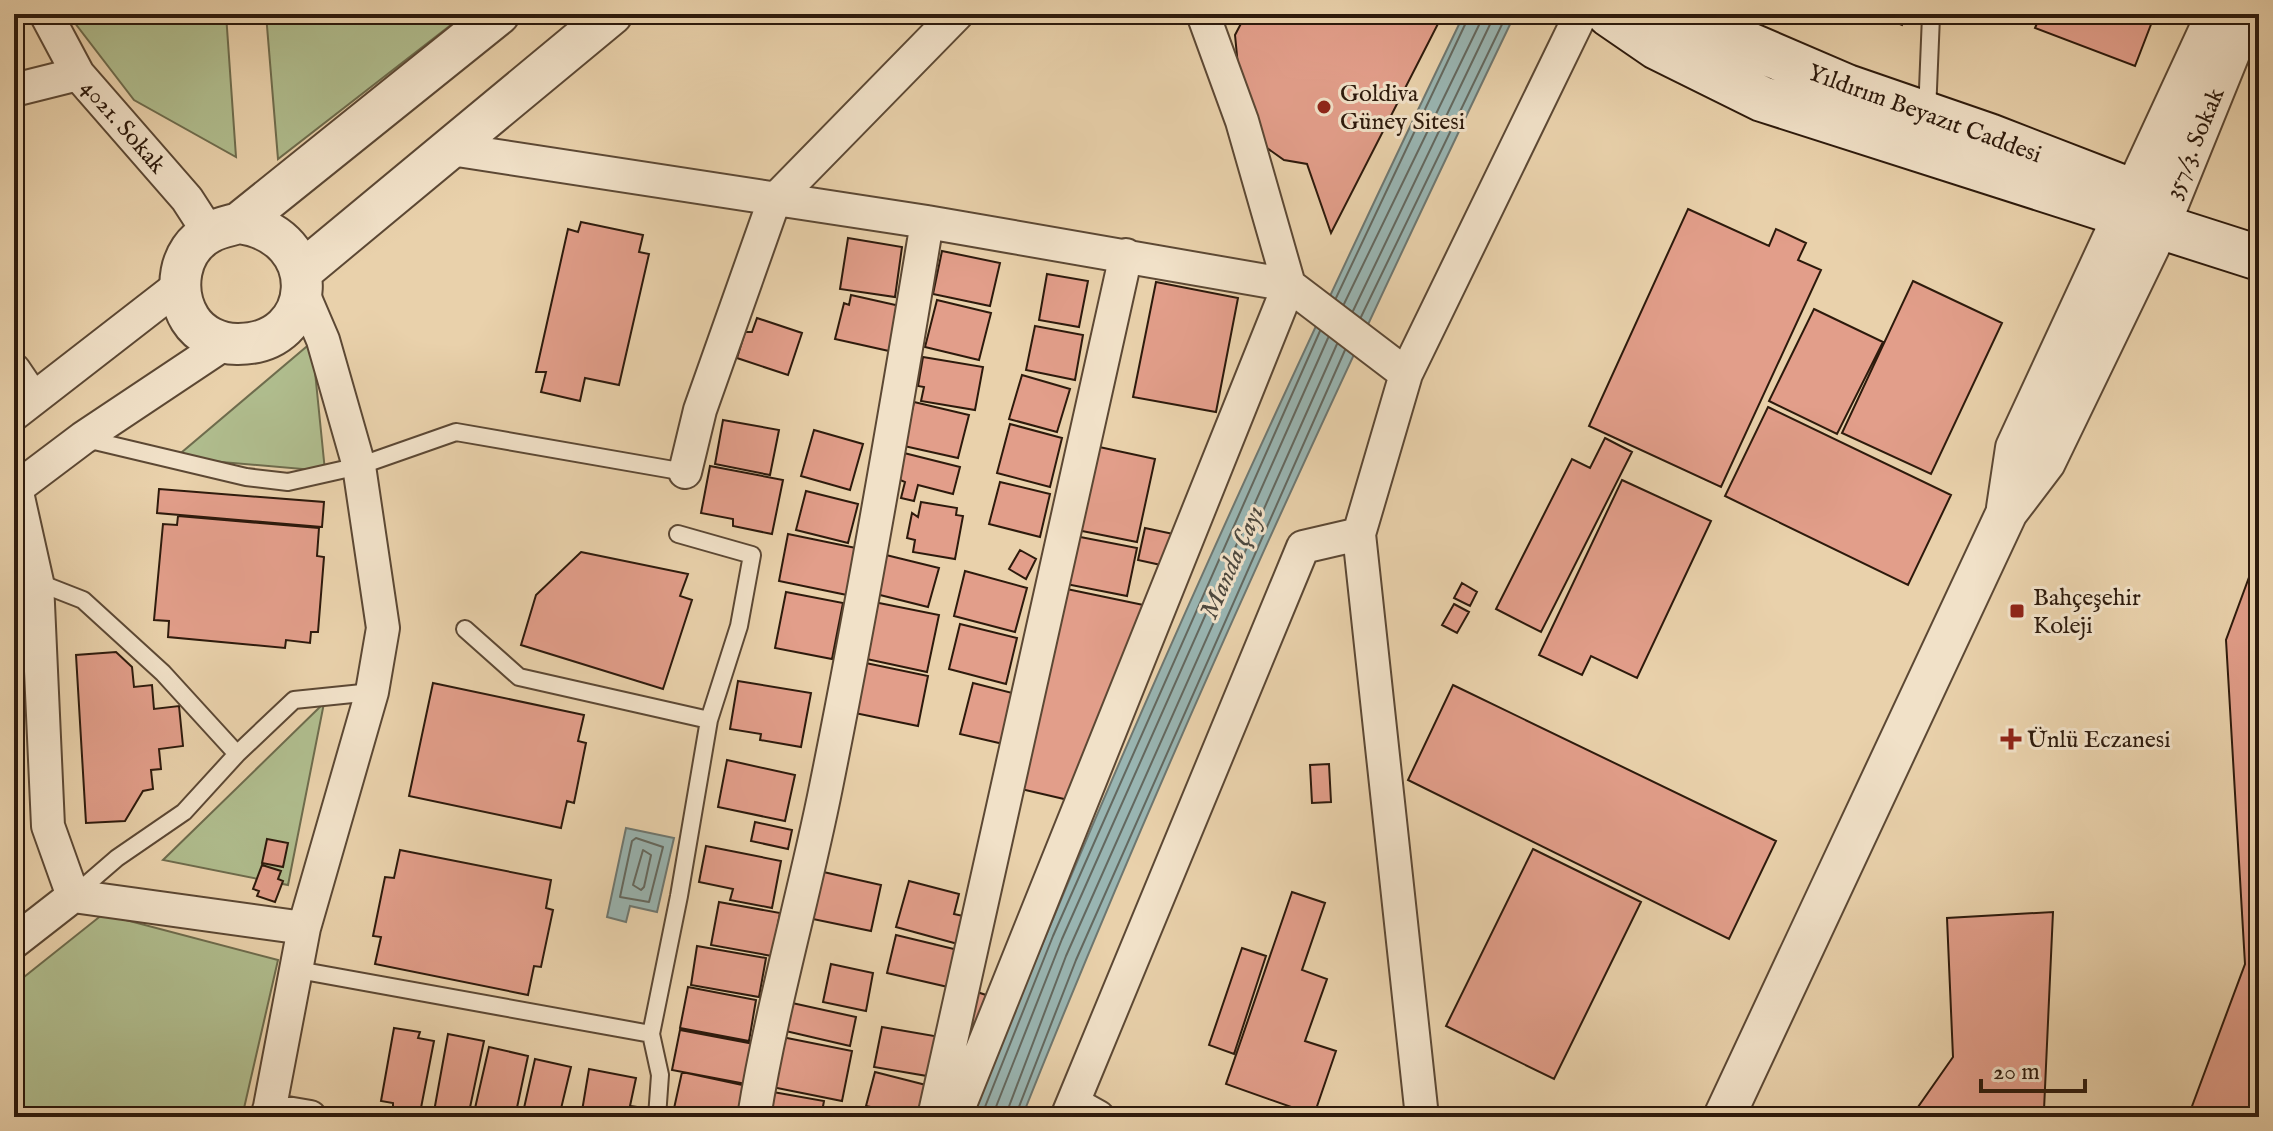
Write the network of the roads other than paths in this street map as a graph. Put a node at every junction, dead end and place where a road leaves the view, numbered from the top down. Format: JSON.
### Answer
{"nodes":[{"id":1,"x":46,"y":14,"type":"edge"},
{"id":2,"x":499,"y":14,"type":"edge"},
{"id":3,"x":612,"y":14,"type":"edge"},
{"id":4,"x":957,"y":14,"type":"edge"},
{"id":5,"x":1203,"y":14,"type":"edge"},
{"id":6,"x":1581,"y":14,"type":"edge"},
{"id":7,"x":1609,"y":14,"type":"edge"},
{"id":8,"x":1925,"y":14,"type":"edge"},
{"id":9,"x":2217,"y":14,"type":"edge"},
{"id":10,"x":2245,"y":14,"type":"edge"},
{"id":11,"x":1697,"y":18,"type":"edge"},
{"id":12,"x":78,"y":74,"type":"junction"},
{"id":13,"x":14,"y":90,"type":"edge"},
{"id":14,"x":1927,"y":115,"type":"junction"},
{"id":15,"x":451,"y":149,"type":"junction"},
{"id":16,"x":774,"y":201,"type":"junction"},
{"id":17,"x":2141,"y":211,"type":"junction"},
{"id":18,"x":927,"y":222,"type":"junction"},
{"id":19,"x":203,"y":251,"type":"junction"},
{"id":20,"x":1126,"y":255,"type":"junction"},
{"id":21,"x":2259,"y":258,"type":"edge"},
{"id":22,"x":301,"y":282,"type":"junction"},
{"id":23,"x":1289,"y":285,"type":"junction"},
{"id":24,"x":224,"y":344,"type":"junction"},
{"id":25,"x":14,"y":370,"type":"edge"},
{"id":26,"x":1406,"y":374,"type":"junction"},
{"id":27,"x":23,"y":406,"type":"edge"},
{"id":28,"x":83,"y":438,"type":"junction"},
{"id":29,"x":359,"y":466,"type":"junction"},
{"id":30,"x":685,"y":472,"type":"joint"},
{"id":31,"x":15,"y":489,"type":"edge"},
{"id":32,"x":678,"y":534,"type":"dead end"},
{"id":33,"x":1359,"y":534,"type":"junction"},
{"id":34,"x":37,"y":582,"type":"junction"},
{"id":35,"x":465,"y":629,"type":"dead end"},
{"id":36,"x":372,"y":692,"type":"junction"},
{"id":37,"x":709,"y":720,"type":"junction"},
{"id":38,"x":237,"y":754,"type":"junction"},
{"id":39,"x":73,"y":896,"type":"junction"},
{"id":40,"x":304,"y":928,"type":"junction"},
{"id":41,"x":14,"y":942,"type":"edge"},
{"id":42,"x":298,"y":970,"type":"junction"},
{"id":43,"x":651,"y":1034,"type":"junction"},
{"id":44,"x":1080,"y":1112,"type":"edge"},
{"id":45,"x":268,"y":1113,"type":"edge"},
{"id":46,"x":310,"y":1117,"type":"edge"},
{"id":47,"x":657,"y":1117,"type":"edge"},
{"id":48,"x":754,"y":1117,"type":"edge"},
{"id":49,"x":934,"y":1117,"type":"edge"},
{"id":50,"x":955,"y":1117,"type":"edge"},
{"id":51,"x":1422,"y":1117,"type":"edge"},
{"id":52,"x":1724,"y":1117,"type":"edge"}],
"edges":[{"from":1,"to":12,"type":"street","name":"4021. Sokak"},
{"from":2,"to":19,"type":"street"},
{"from":3,"to":15,"type":"street"},
{"from":4,"to":16,"type":"street"},
{"from":5,"to":23,"type":"street"},
{"from":6,"to":26,"type":"street"},
{"from":7,"to":17,"type":"main road"},
{"from":8,"to":14,"type":"lane"},
{"from":9,"to":17,"type":"street","name":"357/3. Sokak"},
{"from":10,"to":17,"type":"street","name":"357/3. Sokak"},
{"from":11,"to":14,"type":"main road","name":"Yıldırım Beyazıt Caddesi"},
{"from":12,"to":13,"type":"street"},
{"from":12,"to":19,"type":"street","name":"4021. Sokak"},
{"from":14,"to":17,"type":"main road","name":"Yıldırım Beyazıt Caddesi"},
{"from":15,"to":16,"type":"street"},
{"from":15,"to":22,"type":"street"},
{"from":16,"to":18,"type":"street"},
{"from":16,"to":30,"type":"street"},
{"from":17,"to":21,"type":"main road"},
{"from":17,"to":52,"type":"street"},
{"from":18,"to":20,"type":"street"},
{"from":18,"to":48,"type":"street"},
{"from":19,"to":22,"type":"street"},
{"from":19,"to":24,"type":"street","name":"4021. Sokak"},
{"from":19,"to":27,"type":"street"},
{"from":20,"to":23,"type":"street"},
{"from":20,"to":49,"type":"street"},
{"from":22,"to":24,"type":"street"},
{"from":22,"to":29,"type":"street"},
{"from":23,"to":26,"type":"street"},
{"from":23,"to":50,"type":"street"},
{"from":24,"to":28,"type":"street"},
{"from":25,"to":27,"type":"street"},
{"from":26,"to":33,"type":"street"},
{"from":28,"to":29,"type":"lane"},
{"from":28,"to":31,"type":"street"},
{"from":29,"to":30,"type":"lane"},
{"from":29,"to":36,"type":"street"},
{"from":31,"to":34,"type":"street"},
{"from":32,"to":37,"type":"lane"},
{"from":33,"to":44,"type":"street"},
{"from":33,"to":51,"type":"street"},
{"from":34,"to":38,"type":"lane"},
{"from":34,"to":39,"type":"street"},
{"from":35,"to":37,"type":"lane"},
{"from":36,"to":38,"type":"lane"},
{"from":36,"to":40,"type":"street"},
{"from":37,"to":43,"type":"lane"},
{"from":38,"to":39,"type":"lane"},
{"from":39,"to":40,"type":"street"},
{"from":39,"to":41,"type":"street"},
{"from":40,"to":42,"type":"street"},
{"from":42,"to":43,"type":"lane"},
{"from":42,"to":45,"type":"street"},
{"from":43,"to":47,"type":"lane"},
{"from":45,"to":46,"type":"street"}]}
